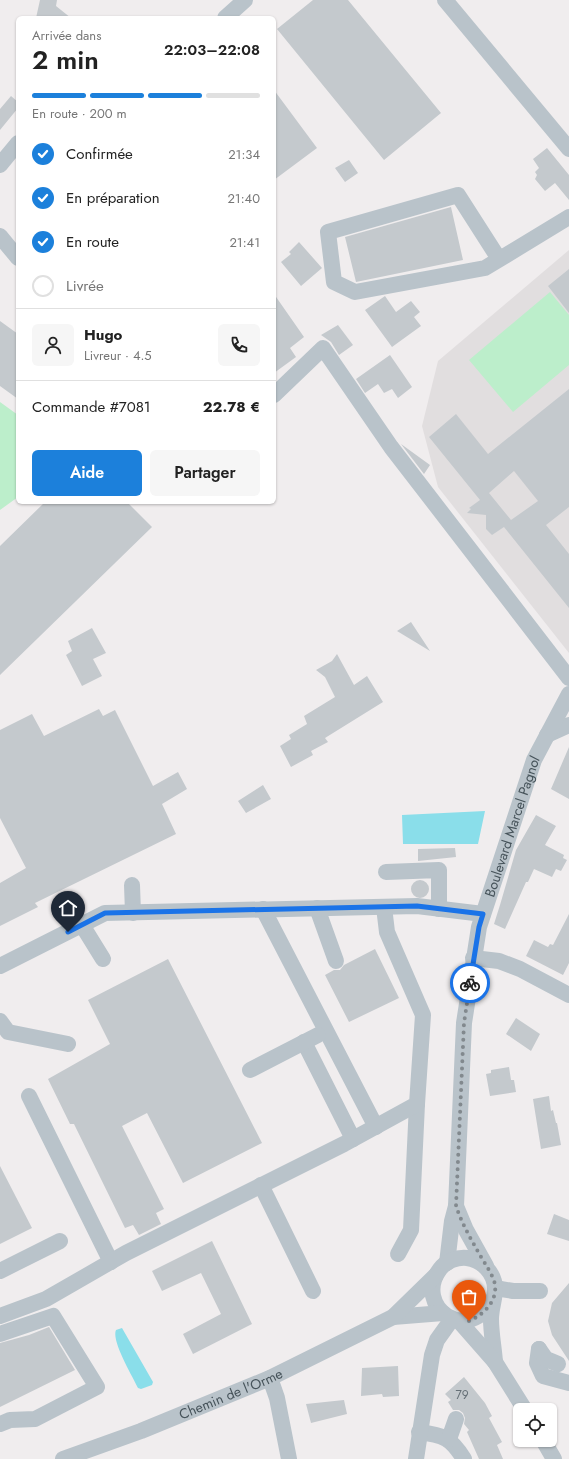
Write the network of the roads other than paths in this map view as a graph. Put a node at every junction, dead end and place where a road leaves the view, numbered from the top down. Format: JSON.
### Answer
{"nodes":[{"id":1,"x":245,"y":0,"type":"edge"},
{"id":2,"x":445,"y":0,"type":"edge"},
{"id":3,"x":226,"y":16,"type":"edge"},
{"id":4,"x":16,"y":145,"type":"edge"},
{"id":5,"x":569,"y":149,"type":"edge"},
{"id":6,"x":0,"y":165,"type":"edge"},
{"id":7,"x":569,"y":217,"type":"edge"},
{"id":8,"x":0,"y":236,"type":"edge"},
{"id":9,"x":16,"y":256,"type":"edge"},
{"id":10,"x":499,"y":259,"type":"junction"},
{"id":11,"x":276,"y":394,"type":"edge"},
{"id":12,"x":569,"y":678,"type":"edge"},
{"id":13,"x":569,"y":694,"type":"edge"},
{"id":14,"x":569,"y":725,"type":"edge"},
{"id":15,"x":547,"y":735,"type":"junction"},
{"id":16,"x":386,"y":872,"type":"dead end"},
{"id":17,"x":132,"y":885,"type":"dead end"},
{"id":18,"x":384,"y":907,"type":"junction"},
{"id":19,"x":317,"y":908,"type":"junction"},
{"id":20,"x":263,"y":909,"type":"junction"},
{"id":21,"x":439,"y":909,"type":"junction"},
{"id":22,"x":133,"y":912,"type":"junction"},
{"id":23,"x":483,"y":914,"type":"junction"},
{"id":24,"x":82,"y":925,"type":"junction"},
{"id":25,"x":474,"y":958,"type":"junction"},
{"id":26,"x":103,"y":959,"type":"dead end"},
{"id":27,"x":336,"y":960,"type":"dead end"},
{"id":28,"x":0,"y":966,"type":"edge"},
{"id":29,"x":569,"y":995,"type":"edge"},
{"id":30,"x":0,"y":1021,"type":"edge"},
{"id":31,"x":318,"y":1035,"type":"dead end"},
{"id":32,"x":304,"y":1042,"type":"junction"},
{"id":33,"x":68,"y":1044,"type":"dead end"},
{"id":34,"x":250,"y":1070,"type":"dead end"},
{"id":35,"x":28,"y":1096,"type":"dead end"},
{"id":36,"x":417,"y":1104,"type":"junction"},
{"id":37,"x":376,"y":1126,"type":"junction"},
{"id":38,"x":353,"y":1139,"type":"junction"},
{"id":39,"x":261,"y":1185,"type":"junction"},
{"id":40,"x":456,"y":1206,"type":"junction"},
{"id":41,"x":60,"y":1242,"type":"dead end"},
{"id":42,"x":398,"y":1254,"type":"dead end"},
{"id":43,"x":111,"y":1262,"type":"junction"},
{"id":44,"x":447,"y":1263,"type":"junction"},
{"id":45,"x":488,"y":1269,"type":"junction"},
{"id":46,"x":0,"y":1271,"type":"edge"},
{"id":47,"x":436,"y":1275,"type":"junction"},
{"id":48,"x":313,"y":1291,"type":"dead end"},
{"id":49,"x":540,"y":1291,"type":"dead end"},
{"id":50,"x":495,"y":1293,"type":"junction"},
{"id":51,"x":0,"y":1316,"type":"edge"},
{"id":52,"x":393,"y":1317,"type":"junction"},
{"id":53,"x":451,"y":1317,"type":"junction"},
{"id":54,"x":0,"y":1334,"type":"edge"},
{"id":55,"x":496,"y":1362,"type":"junction"},
{"id":56,"x":558,"y":1364,"type":"dead end"},
{"id":57,"x":270,"y":1378,"type":"junction"},
{"id":58,"x":569,"y":1383,"type":"edge"},
{"id":59,"x":520,"y":1403,"type":"edge"},
{"id":60,"x":456,"y":1419,"type":"dead end"},
{"id":61,"x":0,"y":1424,"type":"edge"},
{"id":62,"x":419,"y":1432,"type":"junction"},
{"id":63,"x":449,"y":1439,"type":"junction"},
{"id":64,"x":546,"y":1447,"type":"edge"},
{"id":65,"x":63,"y":1459,"type":"edge"},
{"id":66,"x":289,"y":1459,"type":"edge"},
{"id":67,"x":416,"y":1459,"type":"edge"},
{"id":68,"x":464,"y":1459,"type":"edge"},
{"id":69,"x":554,"y":1459,"type":"edge"}],
"edges":[{"from":1,"to":3,"type":"street"},
{"from":2,"to":5,"type":"street"},
{"from":4,"to":6,"type":"street"},
{"from":7,"to":10,"type":"street"},
{"from":8,"to":9,"type":"street"},
{"from":10,"to":10,"type":"street"},
{"from":11,"to":12,"type":"street"},
{"from":13,"to":15,"type":"street","name":"Boulevard Marcel Pagnol"},
{"from":14,"to":15,"type":"street"},
{"from":15,"to":23,"type":"street","name":"Boulevard Marcel Pagnol"},
{"from":16,"to":21,"type":"street"},
{"from":17,"to":22,"type":"street"},
{"from":18,"to":19,"type":"street"},
{"from":18,"to":21,"type":"street"},
{"from":18,"to":36,"type":"street"},
{"from":19,"to":20,"type":"street"},
{"from":19,"to":27,"type":"street"},
{"from":20,"to":22,"type":"street"},
{"from":20,"to":37,"type":"street"},
{"from":21,"to":23,"type":"street"},
{"from":22,"to":24,"type":"street"},
{"from":23,"to":25,"type":"street","name":"Boulevard Marcel Pagnol"},
{"from":24,"to":26,"type":"street"},
{"from":24,"to":28,"type":"street"},
{"from":25,"to":29,"type":"street"},
{"from":25,"to":40,"type":"street","name":"Boulevard Marcel Pagnol"},
{"from":30,"to":33,"type":"street"},
{"from":31,"to":32,"type":"street"},
{"from":32,"to":34,"type":"street"},
{"from":32,"to":38,"type":"street"},
{"from":35,"to":43,"type":"street"},
{"from":36,"to":37,"type":"street"},
{"from":36,"to":42,"type":"street"},
{"from":37,"to":38,"type":"street"},
{"from":38,"to":39,"type":"street"},
{"from":39,"to":43,"type":"street"},
{"from":39,"to":48,"type":"street"},
{"from":40,"to":44,"type":"street","name":"Boulevard Marcel Pagnol"},
{"from":40,"to":45,"type":"street","name":"Boulevard Marcel Pagnol"},
{"from":41,"to":46,"type":"street"},
{"from":43,"to":51,"type":"street"},
{"from":44,"to":45,"type":"street"},
{"from":44,"to":47,"type":"street"},
{"from":45,"to":50,"type":"street"},
{"from":47,"to":52,"type":"street","name":"Chemin de l'Orme"},
{"from":47,"to":53,"type":"street"},
{"from":49,"to":50,"type":"street"},
{"from":50,"to":53,"type":"street"},
{"from":50,"to":55,"type":"street"},
{"from":52,"to":53,"type":"street","name":"Chemin de l'Orme"},
{"from":52,"to":57,"type":"street","name":"Chemin de l'Orme"},
{"from":53,"to":55,"type":"street"},
{"from":53,"to":62,"type":"street"},
{"from":54,"to":61,"type":"street"},
{"from":55,"to":59,"type":"street"},
{"from":56,"to":58,"type":"street"},
{"from":57,"to":65,"type":"street","name":"Chemin de l'Orme"},
{"from":57,"to":66,"type":"street"},
{"from":60,"to":63,"type":"street"},
{"from":62,"to":63,"type":"street"},
{"from":62,"to":67,"type":"street"},
{"from":63,"to":68,"type":"street"},
{"from":64,"to":69,"type":"street"}]}
